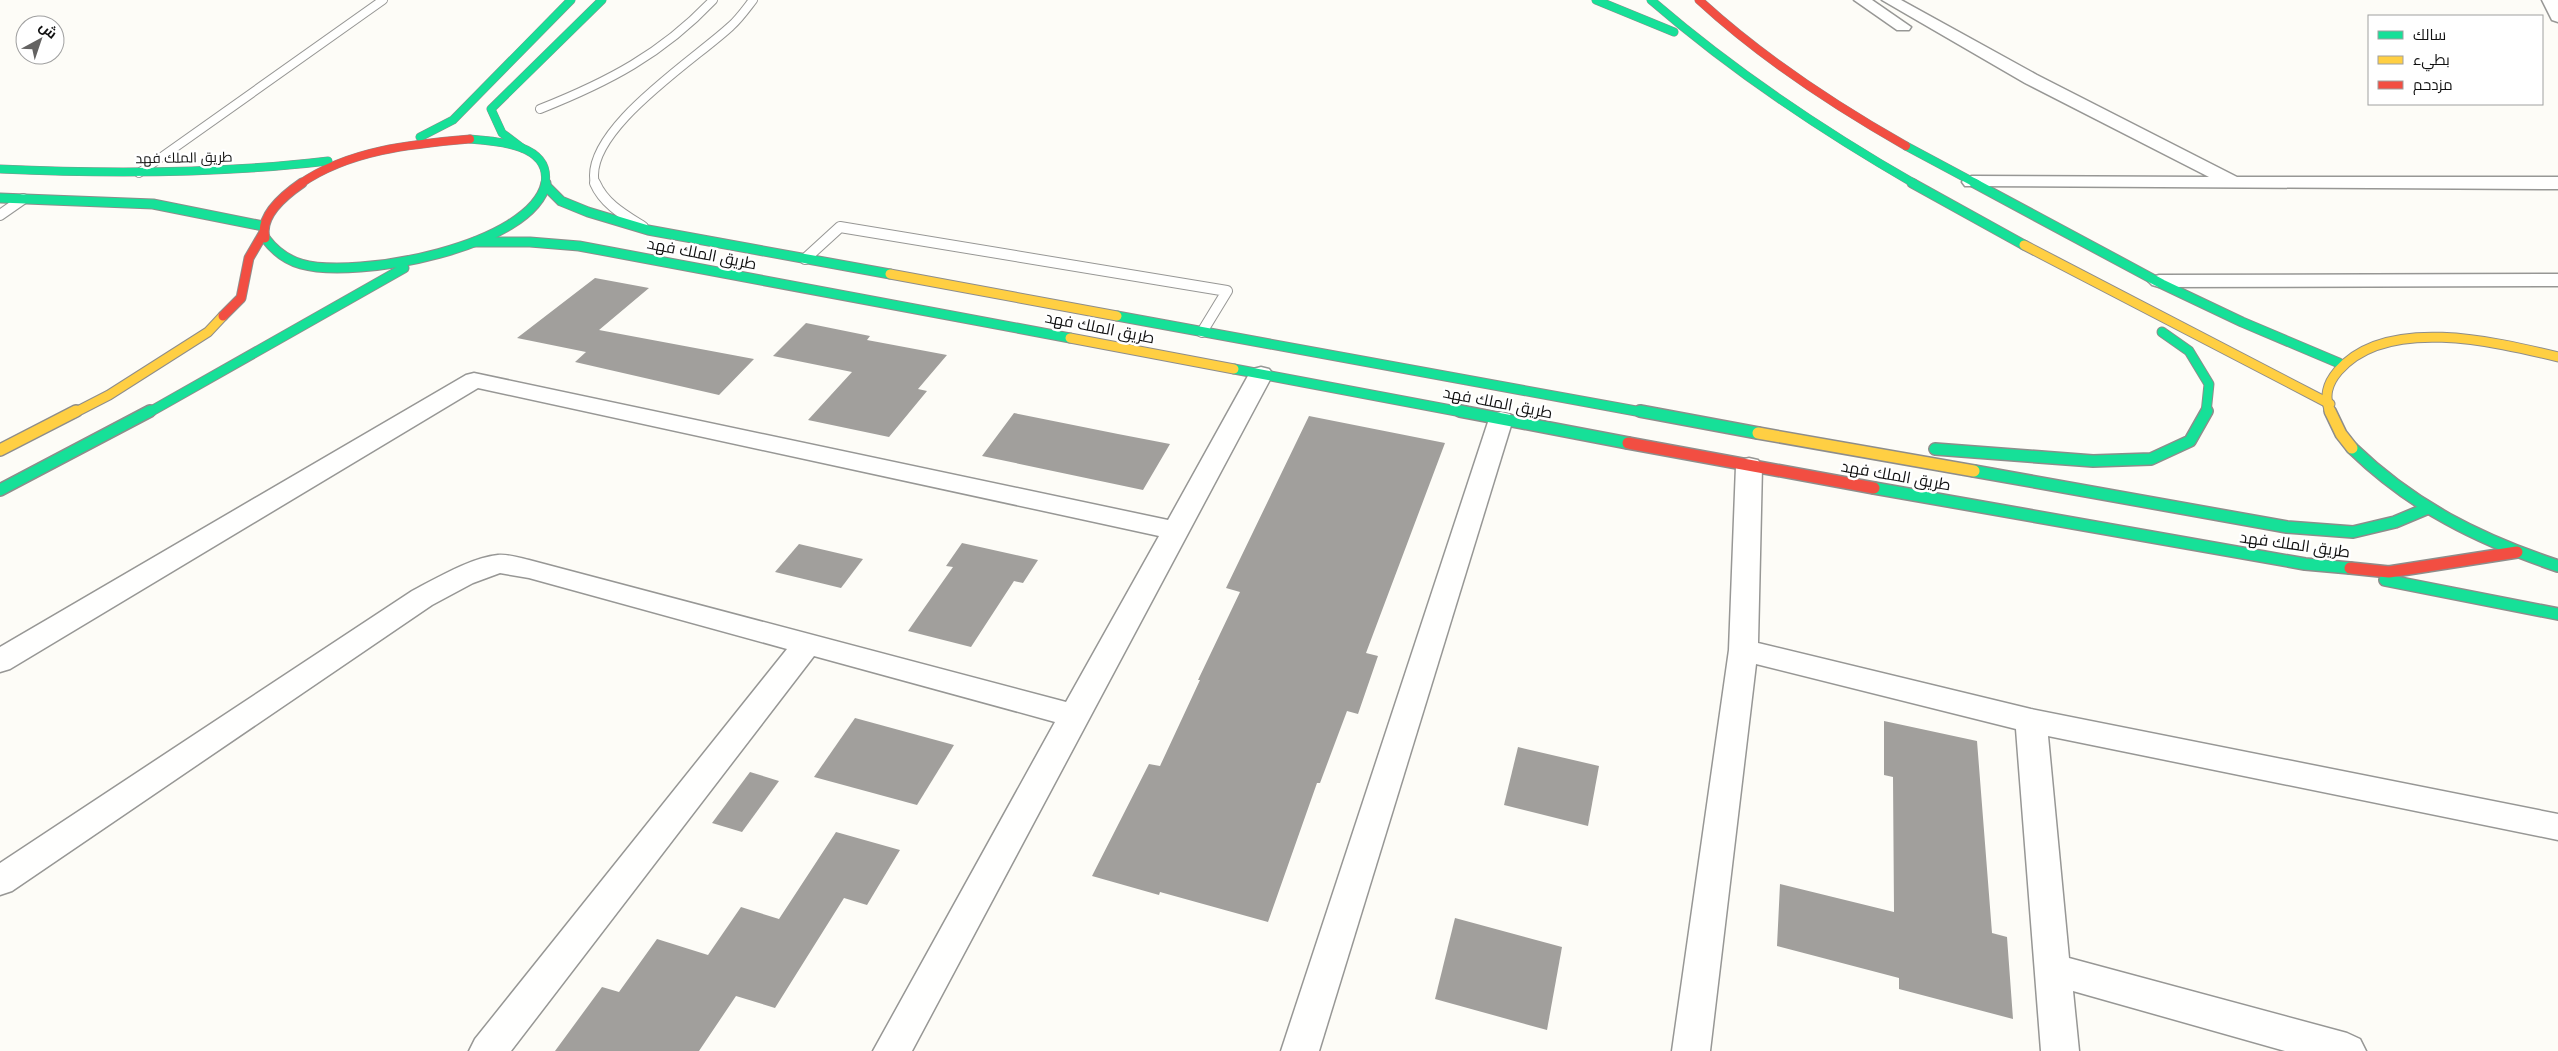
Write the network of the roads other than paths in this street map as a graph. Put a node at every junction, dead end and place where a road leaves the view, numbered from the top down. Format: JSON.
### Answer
{"nodes":[{"id":1,"x":383,"y":0,"type":"edge"},
{"id":2,"x":571,"y":0,"type":"edge"},
{"id":3,"x":602,"y":0,"type":"edge"},
{"id":4,"x":713,"y":0,"type":"edge"},
{"id":5,"x":753,"y":0,"type":"edge"},
{"id":6,"x":1596,"y":0,"type":"edge"},
{"id":7,"x":1651,"y":0,"type":"edge"},
{"id":8,"x":1699,"y":0,"type":"edge"},
{"id":9,"x":1862,"y":0,"type":"edge"},
{"id":10,"x":1890,"y":0,"type":"edge"},
{"id":11,"x":2550,"y":0,"type":"edge"},
{"id":12,"x":2558,"y":17,"type":"edge"},
{"id":13,"x":1918,"y":36,"type":"dead end"},
{"id":14,"x":1698,"y":44,"type":"junction"},
{"id":15,"x":2008,"y":86,"type":"dead end"},
{"id":16,"x":2050,"y":108,"type":"dead end"},
{"id":17,"x":540,"y":109,"type":"dead end"},
{"id":18,"x":404,"y":145,"type":"junction"},
{"id":19,"x":522,"y":148,"type":"junction"},
{"id":20,"x":367,"y":154,"type":"junction"},
{"id":21,"x":2158,"y":165,"type":"dead end"},
{"id":22,"x":0,"y":169,"type":"edge"},
{"id":23,"x":139,"y":173,"type":"junction"},
{"id":24,"x":1972,"y":182,"type":"junction"},
{"id":25,"x":2192,"y":182,"type":"junction"},
{"id":26,"x":2235,"y":182,"type":"junction"},
{"id":27,"x":2558,"y":183,"type":"edge"},
{"id":28,"x":546,"y":186,"type":"junction"},
{"id":29,"x":0,"y":198,"type":"edge"},
{"id":30,"x":24,"y":199,"type":"junction"},
{"id":31,"x":0,"y":215,"type":"edge"},
{"id":32,"x":263,"y":230,"type":"junction"},
{"id":33,"x":648,"y":230,"type":"junction"},
{"id":34,"x":667,"y":233,"type":"junction"},
{"id":35,"x":475,"y":242,"type":"junction"},
{"id":36,"x":639,"y":257,"type":"junction"},
{"id":37,"x":805,"y":259,"type":"junction"},
{"id":38,"x":419,"y":260,"type":"junction"},
{"id":39,"x":2558,"y":280,"type":"edge"},
{"id":40,"x":2158,"y":281,"type":"junction"},
{"id":41,"x":2098,"y":286,"type":"junction"},
{"id":42,"x":1202,"y":332,"type":"junction"},
{"id":43,"x":2558,"y":357,"type":"edge"},
{"id":44,"x":2339,"y":363,"type":"junction"},
{"id":45,"x":1261,"y":374,"type":"junction"},
{"id":46,"x":2330,"y":404,"type":"junction"},
{"id":47,"x":1501,"y":419,"type":"junction"},
{"id":48,"x":1771,"y":436,"type":"junction"},
{"id":49,"x":1898,"y":446,"type":"dead end"},
{"id":50,"x":1927,"y":448,"type":"dead end"},
{"id":51,"x":0,"y":450,"type":"edge"},
{"id":52,"x":1749,"y":466,"type":"junction"},
{"id":53,"x":0,"y":490,"type":"edge"},
{"id":54,"x":2426,"y":509,"type":"junction"},
{"id":55,"x":1176,"y":531,"type":"junction"},
{"id":56,"x":2517,"y":552,"type":"junction"},
{"id":57,"x":2305,"y":564,"type":"junction"},
{"id":58,"x":2558,"y":566,"type":"edge"},
{"id":59,"x":2558,"y":614,"type":"edge"},
{"id":60,"x":807,"y":644,"type":"junction"},
{"id":61,"x":1743,"y":650,"type":"junction"},
{"id":62,"x":0,"y":662,"type":"edge"},
{"id":63,"x":1074,"y":716,"type":"junction"},
{"id":64,"x":2031,"y":721,"type":"junction"},
{"id":65,"x":2558,"y":827,"type":"edge"},
{"id":66,"x":0,"y":882,"type":"edge"},
{"id":67,"x":2053,"y":969,"type":"junction"},
{"id":68,"x":488,"y":1051,"type":"edge"},
{"id":69,"x":892,"y":1051,"type":"edge"},
{"id":70,"x":1300,"y":1051,"type":"edge"},
{"id":71,"x":1691,"y":1051,"type":"edge"},
{"id":72,"x":2060,"y":1051,"type":"edge"},
{"id":73,"x":2347,"y":1051,"type":"edge"}],
"edges":[{"from":1,"to":23,"type":"lane"},
{"from":2,"to":18,"type":"street"},
{"from":3,"to":19,"type":"street"},
{"from":4,"to":17,"type":"lane"},
{"from":5,"to":33,"type":"lane"},
{"from":6,"to":14,"type":"street"},
{"from":7,"to":14,"type":"street"},
{"from":8,"to":24,"type":"street"},
{"from":9,"to":13,"type":"street"},
{"from":10,"to":26,"type":"street"},
{"from":11,"to":12,"type":"street"},
{"from":14,"to":41,"type":"street"},
{"from":15,"to":16,"type":"street"},
{"from":18,"to":19,"type":"street"},
{"from":18,"to":20,"type":"street"},
{"from":19,"to":28,"type":"street"},
{"from":20,"to":23,"type":"street","name":"طريق الملك فهد"},
{"from":20,"to":32,"type":"street"},
{"from":21,"to":25,"type":"street"},
{"from":22,"to":23,"type":"street","name":"طريق الملك فهد"},
{"from":24,"to":25,"type":"street"},
{"from":24,"to":40,"type":"street"},
{"from":25,"to":26,"type":"street"},
{"from":26,"to":27,"type":"street"},
{"from":28,"to":33,"type":"street","name":"طريق الملك فهد"},
{"from":28,"to":35,"type":"street"},
{"from":29,"to":30,"type":"street"},
{"from":30,"to":31,"type":"lane"},
{"from":30,"to":32,"type":"street"},
{"from":32,"to":38,"type":"street"},
{"from":32,"to":51,"type":"street"},
{"from":33,"to":34,"type":"street","name":"طريق الملك فهد"},
{"from":34,"to":36,"type":"street"},
{"from":34,"to":37,"type":"street","name":"طريق الملك فهد"},
{"from":35,"to":36,"type":"street","name":"طريق الملك فهد"},
{"from":35,"to":38,"type":"street"},
{"from":36,"to":45,"type":"street","name":"طريق الملك فهد"},
{"from":37,"to":42,"type":"street","name":"طريق الملك فهد"},
{"from":37,"to":42,"type":"lane"},
{"from":38,"to":53,"type":"street"},
{"from":39,"to":40,"type":"street"},
{"from":40,"to":44,"type":"street"},
{"from":41,"to":46,"type":"street"},
{"from":41,"to":50,"type":"street"},
{"from":42,"to":48,"type":"street","name":"طريق الملك فهد"},
{"from":43,"to":44,"type":"street"},
{"from":44,"to":46,"type":"street"},
{"from":45,"to":47,"type":"street","name":"طريق الملك فهد"},
{"from":45,"to":55,"type":"street"},
{"from":46,"to":54,"type":"street"},
{"from":47,"to":52,"type":"street","name":"طريق الملك فهد"},
{"from":47,"to":70,"type":"street"},
{"from":48,"to":49,"type":"street"},
{"from":48,"to":54,"type":"street","name":"طريق الملك فهد"},
{"from":52,"to":57,"type":"street","name":"طريق الملك فهد"},
{"from":52,"to":61,"type":"street"},
{"from":54,"to":56,"type":"street"},
{"from":55,"to":62,"type":"street"},
{"from":55,"to":63,"type":"street"},
{"from":56,"to":57,"type":"street","name":"طريق الملك فهد"},
{"from":56,"to":58,"type":"street"},
{"from":57,"to":59,"type":"street"},
{"from":60,"to":63,"type":"street"},
{"from":60,"to":66,"type":"street"},
{"from":60,"to":68,"type":"street"},
{"from":61,"to":64,"type":"street"},
{"from":61,"to":71,"type":"street"},
{"from":63,"to":69,"type":"street"},
{"from":64,"to":65,"type":"street"},
{"from":64,"to":67,"type":"street"},
{"from":67,"to":72,"type":"street"},
{"from":67,"to":73,"type":"street"}]}
